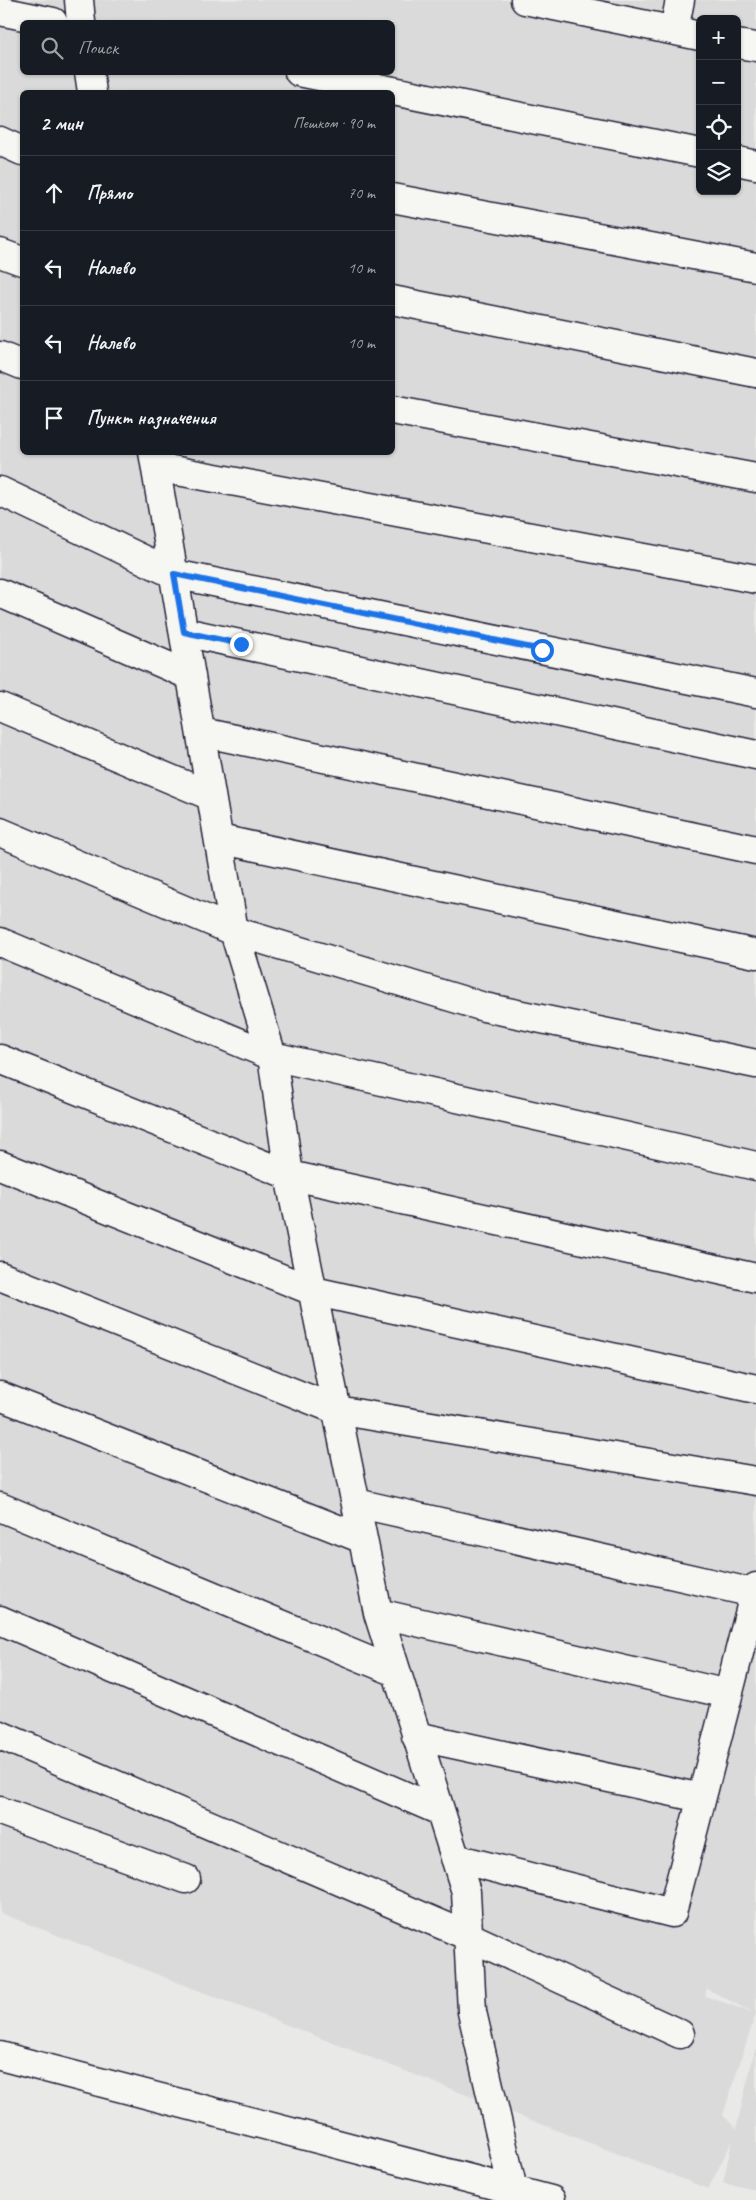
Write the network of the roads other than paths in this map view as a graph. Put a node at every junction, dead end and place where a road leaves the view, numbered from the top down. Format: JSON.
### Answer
{"nodes":[{"id":1,"x":79,"y":0,"type":"edge"},
{"id":2,"x":525,"y":0,"type":"edge"},
{"id":3,"x":680,"y":0,"type":"edge"},
{"id":4,"x":591,"y":7,"type":"edge"},
{"id":5,"x":0,"y":11,"type":"edge"},
{"id":6,"x":43,"y":20,"type":"edge"},
{"id":7,"x":81,"y":20,"type":"edge"},
{"id":8,"x":687,"y":33,"type":"edge"},
{"id":9,"x":741,"y":45,"type":"edge"},
{"id":10,"x":756,"y":48,"type":"edge"},
{"id":11,"x":89,"y":75,"type":"edge"},
{"id":12,"x":314,"y":75,"type":"edge"},
{"id":13,"x":92,"y":90,"type":"edge"},
{"id":14,"x":388,"y":90,"type":"edge"},
{"id":15,"x":395,"y":91,"type":"edge"},
{"id":16,"x":0,"y":141,"type":"edge"},
{"id":17,"x":20,"y":150,"type":"edge"},
{"id":18,"x":696,"y":152,"type":"edge"},
{"id":19,"x":741,"y":162,"type":"edge"},
{"id":20,"x":756,"y":164,"type":"edge"},
{"id":21,"x":395,"y":199,"type":"edge"},
{"id":22,"x":0,"y":253,"type":"edge"},
{"id":23,"x":20,"y":260,"type":"edge"},
{"id":24,"x":756,"y":267,"type":"edge"},
{"id":25,"x":395,"y":301,"type":"edge"},
{"id":26,"x":0,"y":356,"type":"edge"},
{"id":27,"x":20,"y":364,"type":"edge"},
{"id":28,"x":756,"y":373,"type":"edge"},
{"id":29,"x":395,"y":411,"type":"edge"},
{"id":30,"x":154,"y":460,"type":"edge"},
{"id":31,"x":756,"y":478,"type":"edge"},
{"id":32,"x":0,"y":491,"type":"edge"},
{"id":33,"x":174,"y":574,"type":"junction"},
{"id":34,"x":756,"y":579,"type":"edge"},
{"id":35,"x":0,"y":593,"type":"edge"},
{"id":36,"x":184,"y":632,"type":"junction"},
{"id":37,"x":191,"y":676,"type":"junction"},
{"id":38,"x":756,"y":693,"type":"edge"},
{"id":39,"x":0,"y":707,"type":"edge"},
{"id":40,"x":201,"y":732,"type":"junction"},
{"id":41,"x":756,"y":755,"type":"edge"},
{"id":42,"x":211,"y":796,"type":"junction"},
{"id":43,"x":0,"y":832,"type":"edge"},
{"id":44,"x":219,"y":839,"type":"junction"},
{"id":45,"x":756,"y":850,"type":"edge"},
{"id":46,"x":234,"y":931,"type":"junction"},
{"id":47,"x":0,"y":942,"type":"edge"},
{"id":48,"x":756,"y":954,"type":"edge"},
{"id":49,"x":272,"y":1056,"type":"junction"},
{"id":50,"x":0,"y":1059,"type":"edge"},
{"id":51,"x":756,"y":1064,"type":"edge"},
{"id":52,"x":0,"y":1165,"type":"edge"},
{"id":53,"x":756,"y":1166,"type":"edge"},
{"id":54,"x":289,"y":1175,"type":"junction"},
{"id":55,"x":0,"y":1276,"type":"edge"},
{"id":56,"x":756,"y":1278,"type":"edge"},
{"id":57,"x":313,"y":1291,"type":"junction"},
{"id":58,"x":756,"y":1389,"type":"edge"},
{"id":59,"x":0,"y":1396,"type":"edge"},
{"id":60,"x":337,"y":1410,"type":"junction"},
{"id":61,"x":756,"y":1481,"type":"edge"},
{"id":62,"x":356,"y":1503,"type":"junction"},
{"id":63,"x":0,"y":1507,"type":"edge"},
{"id":64,"x":363,"y":1539,"type":"junction"},
{"id":65,"x":755,"y":1590,"type":"edge"},
{"id":66,"x":378,"y":1613,"type":"junction"},
{"id":67,"x":0,"y":1620,"type":"edge"},
{"id":68,"x":396,"y":1672,"type":"junction"},
{"id":69,"x":728,"y":1694,"type":"junction"},
{"id":70,"x":0,"y":1735,"type":"edge"},
{"id":71,"x":416,"y":1736,"type":"junction"},
{"id":72,"x":701,"y":1798,"type":"junction"},
{"id":73,"x":0,"y":1811,"type":"edge"},
{"id":74,"x":440,"y":1811,"type":"junction"},
{"id":75,"x":455,"y":1858,"type":"junction"},
{"id":76,"x":186,"y":1880,"type":"dead end"},
{"id":77,"x":468,"y":1936,"type":"junction"},
{"id":78,"x":680,"y":2034,"type":"dead end"},
{"id":79,"x":0,"y":2056,"type":"edge"},
{"id":80,"x":512,"y":2195,"type":"edge"},
{"id":81,"x":551,"y":2200,"type":"edge"}],
"edges":[{"from":1,"to":7,"type":"lane"},
{"from":2,"to":4,"type":"lane"},
{"from":3,"to":8,"type":"lane"},
{"from":4,"to":8,"type":"lane"},
{"from":5,"to":6,"type":"lane"},
{"from":9,"to":10,"type":"lane"},
{"from":11,"to":13,"type":"lane"},
{"from":12,"to":14,"type":"lane"},
{"from":15,"to":18,"type":"lane"},
{"from":16,"to":17,"type":"lane"},
{"from":19,"to":20,"type":"lane"},
{"from":21,"to":24,"type":"lane"},
{"from":22,"to":23,"type":"lane"},
{"from":25,"to":28,"type":"lane"},
{"from":26,"to":27,"type":"lane"},
{"from":29,"to":31,"type":"lane"},
{"from":30,"to":33,"type":"lane"},
{"from":30,"to":34,"type":"lane"},
{"from":32,"to":33,"type":"lane"},
{"from":33,"to":36,"type":"lane"},
{"from":33,"to":38,"type":"lane"},
{"from":35,"to":37,"type":"lane"},
{"from":36,"to":37,"type":"lane"},
{"from":36,"to":41,"type":"lane"},
{"from":37,"to":40,"type":"lane"},
{"from":39,"to":42,"type":"lane"},
{"from":40,"to":42,"type":"lane"},
{"from":40,"to":45,"type":"lane"},
{"from":42,"to":44,"type":"lane"},
{"from":43,"to":46,"type":"lane"},
{"from":44,"to":46,"type":"lane"},
{"from":44,"to":48,"type":"lane"},
{"from":46,"to":49,"type":"lane"},
{"from":46,"to":51,"type":"lane"},
{"from":47,"to":49,"type":"lane"},
{"from":49,"to":53,"type":"lane"},
{"from":49,"to":54,"type":"lane"},
{"from":50,"to":54,"type":"lane"},
{"from":52,"to":57,"type":"lane"},
{"from":54,"to":56,"type":"lane"},
{"from":54,"to":57,"type":"lane"},
{"from":55,"to":60,"type":"lane"},
{"from":57,"to":58,"type":"lane"},
{"from":57,"to":60,"type":"lane"},
{"from":59,"to":64,"type":"lane"},
{"from":60,"to":61,"type":"lane"},
{"from":60,"to":62,"type":"lane"},
{"from":62,"to":64,"type":"lane"},
{"from":62,"to":65,"type":"lane"},
{"from":63,"to":68,"type":"lane"},
{"from":64,"to":66,"type":"lane"},
{"from":65,"to":69,"type":"lane"},
{"from":66,"to":68,"type":"lane"},
{"from":66,"to":69,"type":"lane"},
{"from":67,"to":74,"type":"lane"},
{"from":68,"to":71,"type":"lane"},
{"from":69,"to":72,"type":"lane"},
{"from":70,"to":77,"type":"lane"},
{"from":71,"to":72,"type":"lane"},
{"from":71,"to":74,"type":"lane"},
{"from":72,"to":75,"type":"lane"},
{"from":73,"to":76,"type":"lane"},
{"from":74,"to":75,"type":"lane"},
{"from":75,"to":77,"type":"lane"},
{"from":77,"to":78,"type":"lane"},
{"from":77,"to":80,"type":"lane"},
{"from":79,"to":80,"type":"lane"},
{"from":80,"to":81,"type":"lane"}]}
